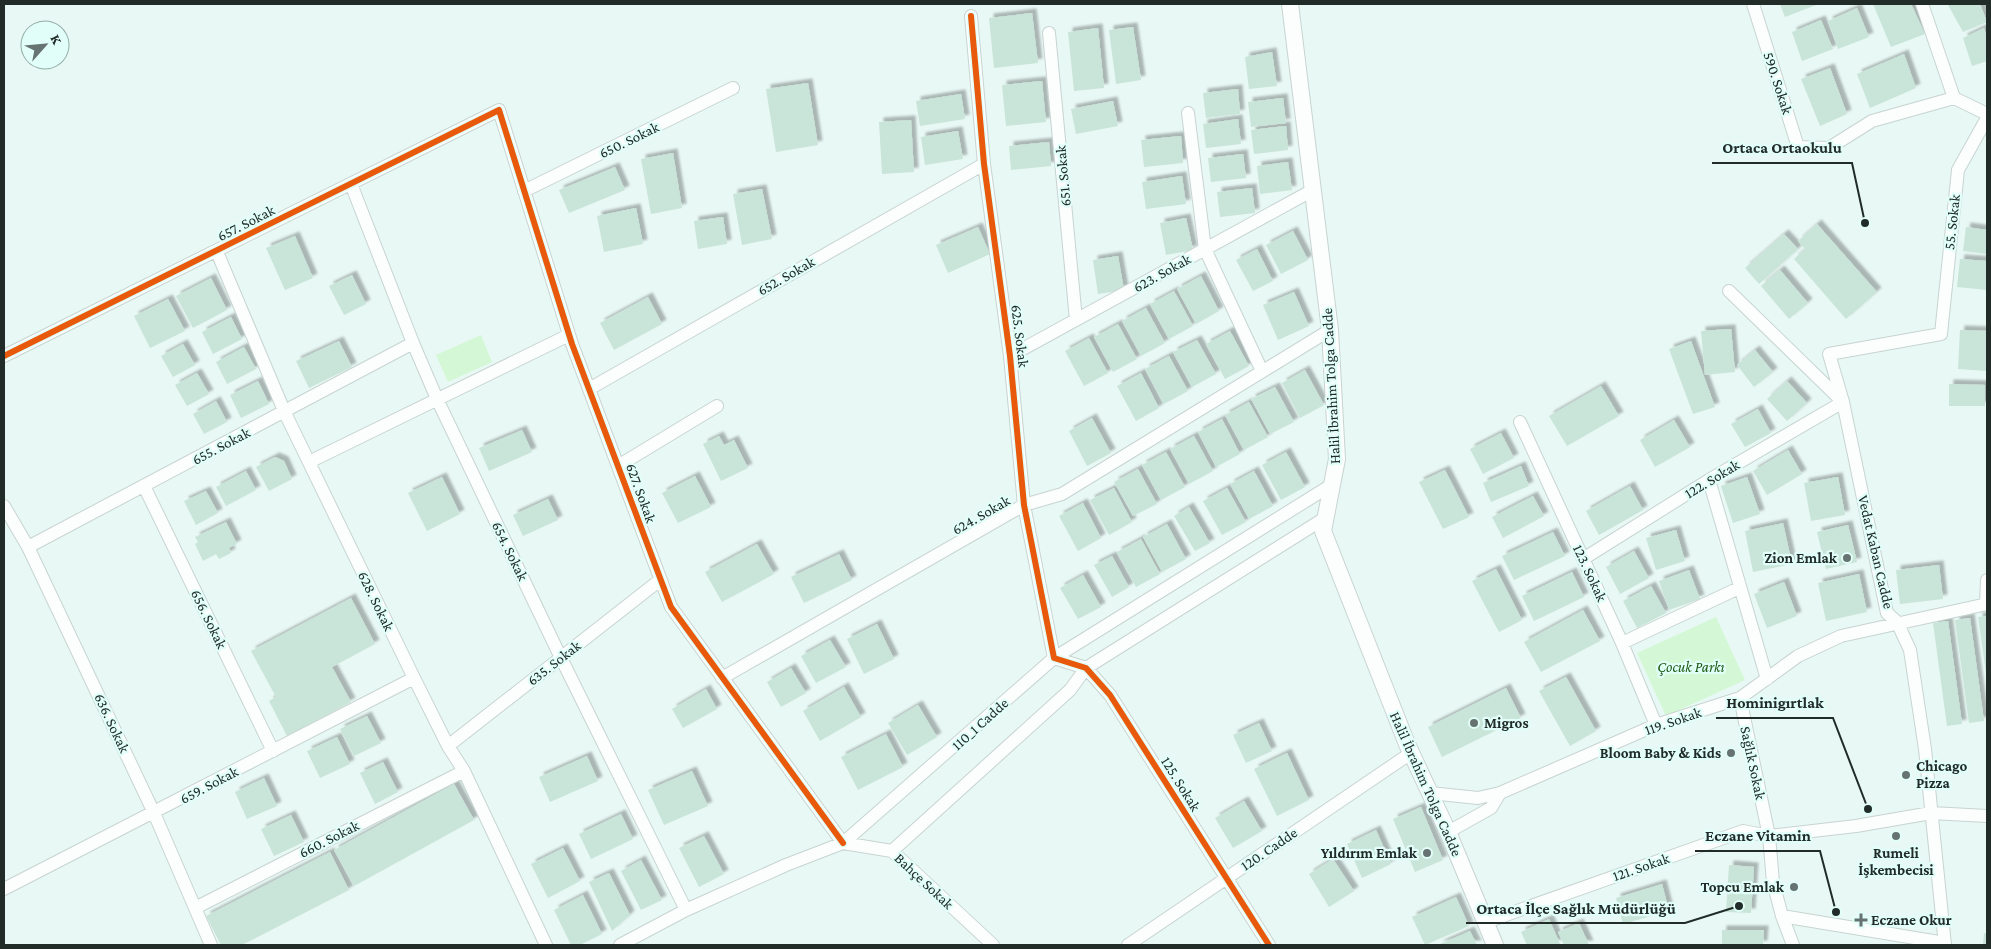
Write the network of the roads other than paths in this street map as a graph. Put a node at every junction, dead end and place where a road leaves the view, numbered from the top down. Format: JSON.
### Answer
{"nodes":[{"id":1,"x":1290,"y":4,"type":"edge"},
{"id":2,"x":1753,"y":4,"type":"edge"},
{"id":3,"x":1922,"y":4,"type":"edge"},
{"id":4,"x":972,"y":16,"type":"dead end"},
{"id":5,"x":1049,"y":32,"type":"dead end"},
{"id":6,"x":733,"y":88,"type":"dead end"},
{"id":7,"x":1954,"y":98,"type":"junction"},
{"id":8,"x":499,"y":110,"type":"joint"},
{"id":9,"x":1188,"y":112,"type":"dead end"},
{"id":10,"x":1987,"y":114,"type":"edge"},
{"id":11,"x":1987,"y":118,"type":"edge"},
{"id":12,"x":984,"y":164,"type":"junction"},
{"id":13,"x":351,"y":184,"type":"junction"},
{"id":14,"x":1313,"y":190,"type":"junction"},
{"id":15,"x":524,"y":191,"type":"junction"},
{"id":16,"x":1205,"y":249,"type":"junction"},
{"id":17,"x":217,"y":252,"type":"junction"},
{"id":18,"x":1729,"y":291,"type":"dead end"},
{"id":19,"x":1076,"y":320,"type":"junction"},
{"id":20,"x":1330,"y":330,"type":"junction"},
{"id":21,"x":1941,"y":334,"type":"joint"},
{"id":22,"x":570,"y":335,"type":"junction"},
{"id":23,"x":413,"y":343,"type":"junction"},
{"id":24,"x":4,"y":356,"type":"edge"},
{"id":25,"x":1010,"y":356,"type":"junction"},
{"id":26,"x":1262,"y":371,"type":"junction"},
{"id":27,"x":589,"y":389,"type":"junction"},
{"id":28,"x":437,"y":399,"type":"junction"},
{"id":29,"x":1843,"y":402,"type":"junction"},
{"id":30,"x":718,"y":406,"type":"dead end"},
{"id":31,"x":285,"y":413,"type":"junction"},
{"id":32,"x":1520,"y":422,"type":"dead end"},
{"id":33,"x":308,"y":462,"type":"junction"},
{"id":34,"x":618,"y":466,"type":"junction"},
{"id":35,"x":1709,"y":480,"type":"junction"},
{"id":36,"x":1333,"y":484,"type":"junction"},
{"id":37,"x":144,"y":486,"type":"junction"},
{"id":38,"x":1024,"y":505,"type":"junction"},
{"id":39,"x":4,"y":506,"type":"edge"},
{"id":40,"x":1325,"y":518,"type":"junction"},
{"id":41,"x":28,"y":547,"type":"junction"},
{"id":42,"x":1583,"y":559,"type":"junction"},
{"id":43,"x":660,"y":580,"type":"junction"},
{"id":44,"x":1987,"y":580,"type":"edge"},
{"id":45,"x":1739,"y":588,"type":"junction"},
{"id":46,"x":1987,"y":604,"type":"edge"},
{"id":47,"x":1898,"y":622,"type":"junction"},
{"id":48,"x":1622,"y":643,"type":"junction"},
{"id":49,"x":561,"y":658,"type":"junction"},
{"id":50,"x":1054,"y":658,"type":"junction"},
{"id":51,"x":1086,"y":668,"type":"junction"},
{"id":52,"x":414,"y":678,"type":"junction"},
{"id":53,"x":722,"y":678,"type":"junction"},
{"id":54,"x":1767,"y":679,"type":"junction"},
{"id":55,"x":1740,"y":698,"type":"junction"},
{"id":56,"x":1656,"y":725,"type":"junction"},
{"id":57,"x":448,"y":746,"type":"junction"},
{"id":58,"x":273,"y":751,"type":"junction"},
{"id":59,"x":1411,"y":754,"type":"junction"},
{"id":60,"x":464,"y":771,"type":"junction"},
{"id":61,"x":1430,"y":793,"type":"junction"},
{"id":62,"x":1500,"y":793,"type":"junction"},
{"id":63,"x":1931,"y":813,"type":"junction"},
{"id":64,"x":154,"y":814,"type":"junction"},
{"id":65,"x":1987,"y":816,"type":"edge"},
{"id":66,"x":1448,"y":832,"type":"junction"},
{"id":67,"x":1769,"y":836,"type":"junction"},
{"id":68,"x":843,"y":843,"type":"junction"},
{"id":69,"x":892,"y":851,"type":"junction"},
{"id":70,"x":1226,"y":878,"type":"junction"},
{"id":71,"x":4,"y":889,"type":"edge"},
{"id":72,"x":195,"y":908,"type":"junction"},
{"id":73,"x":686,"y":910,"type":"junction"},
{"id":74,"x":1782,"y":916,"type":"junction"},
{"id":75,"x":1486,"y":922,"type":"junction"},
{"id":76,"x":1945,"y":944,"type":"edge"},
{"id":77,"x":211,"y":945,"type":"edge"},
{"id":78,"x":546,"y":945,"type":"edge"},
{"id":79,"x":620,"y":945,"type":"edge"},
{"id":80,"x":992,"y":945,"type":"edge"},
{"id":81,"x":1128,"y":945,"type":"edge"},
{"id":82,"x":1269,"y":945,"type":"edge"},
{"id":83,"x":1495,"y":945,"type":"edge"},
{"id":84,"x":1792,"y":945,"type":"edge"}],
"edges":[{"from":1,"to":14,"type":"street","name":"Halil İbrahim Tolga Cadde"},
{"from":2,"to":7,"type":"street","name":"590. Sokak"},
{"from":3,"to":7,"type":"street"},
{"from":4,"to":12,"type":"street","name":"625. Sokak"},
{"from":5,"to":19,"type":"street","name":"651. Sokak"},
{"from":6,"to":15,"type":"street","name":"650. Sokak"},
{"from":7,"to":10,"type":"street"},
{"from":8,"to":13,"type":"street","name":"657. Sokak"},
{"from":8,"to":15,"type":"street","name":"627. Sokak"},
{"from":9,"to":16,"type":"street"},
{"from":11,"to":21,"type":"street","name":"55. Sokak"},
{"from":12,"to":25,"type":"street","name":"625. Sokak"},
{"from":12,"to":27,"type":"street","name":"652. Sokak"},
{"from":13,"to":17,"type":"street","name":"657. Sokak"},
{"from":13,"to":23,"type":"street","name":"654. Sokak"},
{"from":14,"to":16,"type":"street","name":"623. Sokak"},
{"from":14,"to":20,"type":"street","name":"Halil İbrahim Tolga Cadde"},
{"from":15,"to":22,"type":"street","name":"627. Sokak"},
{"from":16,"to":19,"type":"street","name":"623. Sokak"},
{"from":16,"to":26,"type":"street"},
{"from":17,"to":24,"type":"street","name":"657. Sokak"},
{"from":17,"to":31,"type":"street","name":"628. Sokak"},
{"from":18,"to":29,"type":"street"},
{"from":19,"to":25,"type":"street","name":"623. Sokak"},
{"from":20,"to":26,"type":"street","name":"624. Sokak"},
{"from":20,"to":36,"type":"street","name":"Halil İbrahim Tolga Cadde"},
{"from":21,"to":29,"type":"street","name":"Vedat Kaban Cadde"},
{"from":22,"to":27,"type":"street","name":"627. Sokak"},
{"from":22,"to":28,"type":"street"},
{"from":23,"to":28,"type":"street","name":"654. Sokak"},
{"from":23,"to":31,"type":"street","name":"655. Sokak"},
{"from":25,"to":38,"type":"street","name":"625. Sokak"},
{"from":26,"to":38,"type":"street","name":"624. Sokak"},
{"from":27,"to":34,"type":"street","name":"627. Sokak"},
{"from":28,"to":33,"type":"street"},
{"from":28,"to":49,"type":"street","name":"654. Sokak"},
{"from":29,"to":35,"type":"street","name":"122. Sokak"},
{"from":29,"to":47,"type":"street","name":"Vedat Kaban Cadde"},
{"from":30,"to":34,"type":"street"},
{"from":31,"to":33,"type":"street","name":"628. Sokak"},
{"from":31,"to":37,"type":"street","name":"655. Sokak"},
{"from":32,"to":42,"type":"street","name":"123. Sokak"},
{"from":33,"to":52,"type":"street","name":"628. Sokak"},
{"from":34,"to":43,"type":"street","name":"627. Sokak"},
{"from":35,"to":42,"type":"street","name":"122. Sokak"},
{"from":35,"to":45,"type":"street"},
{"from":36,"to":40,"type":"street","name":"Halil İbrahim Tolga Cadde"},
{"from":36,"to":50,"type":"street","name":"110_1 Cadde"},
{"from":37,"to":41,"type":"street","name":"655. Sokak"},
{"from":37,"to":58,"type":"street","name":"656. Sokak"},
{"from":38,"to":50,"type":"street","name":"625. Sokak"},
{"from":38,"to":53,"type":"street","name":"624. Sokak"},
{"from":39,"to":41,"type":"street","name":"636. Sokak"},
{"from":40,"to":51,"type":"street"},
{"from":40,"to":59,"type":"street","name":"Halil İbrahim Tolga Cadde"},
{"from":41,"to":64,"type":"street","name":"636. Sokak"},
{"from":42,"to":48,"type":"street","name":"123. Sokak"},
{"from":43,"to":49,"type":"street","name":"635. Sokak"},
{"from":43,"to":53,"type":"street","name":"627. Sokak"},
{"from":44,"to":46,"type":"street"},
{"from":45,"to":48,"type":"street"},
{"from":45,"to":54,"type":"street"},
{"from":46,"to":47,"type":"street","name":"119. Sokak"},
{"from":47,"to":54,"type":"street","name":"119. Sokak"},
{"from":47,"to":63,"type":"street","name":"Vedat Kaban Cadde"},
{"from":48,"to":56,"type":"street","name":"123. Sokak"},
{"from":49,"to":57,"type":"street","name":"635. Sokak"},
{"from":49,"to":73,"type":"street","name":"654. Sokak"},
{"from":50,"to":51,"type":"street"},
{"from":50,"to":68,"type":"street","name":"110_1 Cadde"},
{"from":51,"to":69,"type":"street"},
{"from":51,"to":70,"type":"street","name":"125. Sokak"},
{"from":52,"to":57,"type":"street","name":"628. Sokak"},
{"from":52,"to":58,"type":"street","name":"659. Sokak"},
{"from":53,"to":68,"type":"street","name":"627. Sokak"},
{"from":54,"to":55,"type":"street","name":"119. Sokak"},
{"from":55,"to":56,"type":"street","name":"119. Sokak"},
{"from":55,"to":67,"type":"street","name":"Sağlık Sokak"},
{"from":56,"to":62,"type":"street","name":"119. Sokak"},
{"from":57,"to":60,"type":"street","name":"628. Sokak"},
{"from":58,"to":64,"type":"street","name":"659. Sokak"},
{"from":59,"to":61,"type":"street","name":"Halil İbrahim Tolga Cadde"},
{"from":59,"to":70,"type":"street","name":"120. Cadde"},
{"from":60,"to":72,"type":"street","name":"660. Sokak"},
{"from":60,"to":78,"type":"street","name":"628. Sokak"},
{"from":61,"to":62,"type":"street"},
{"from":61,"to":66,"type":"street","name":"Halil İbrahim Tolga Cadde"},
{"from":62,"to":66,"type":"street"},
{"from":63,"to":65,"type":"street","name":"121. Sokak"},
{"from":63,"to":67,"type":"street","name":"121. Sokak"},
{"from":63,"to":76,"type":"street","name":"Vedat Kaban Cadde"},
{"from":64,"to":71,"type":"street","name":"659. Sokak"},
{"from":64,"to":72,"type":"street","name":"636. Sokak"},
{"from":66,"to":75,"type":"street","name":"Halil İbrahim Tolga Cadde"},
{"from":67,"to":74,"type":"street","name":"Sağlık Sokak"},
{"from":67,"to":75,"type":"street","name":"121. Sokak"},
{"from":68,"to":69,"type":"street","name":"Bahçe Sokak"},
{"from":68,"to":73,"type":"street","name":"110_1 Cadde"},
{"from":69,"to":80,"type":"street","name":"Bahçe Sokak"},
{"from":70,"to":81,"type":"street","name":"120. Cadde"},
{"from":70,"to":82,"type":"street","name":"125. Sokak"},
{"from":72,"to":77,"type":"street","name":"636. Sokak"},
{"from":73,"to":79,"type":"street","name":"110_1 Cadde"},
{"from":74,"to":76,"type":"street"},
{"from":74,"to":84,"type":"street","name":"Sağlık Sokak"},
{"from":75,"to":83,"type":"street","name":"Halil İbrahim Tolga Cadde"}]}
